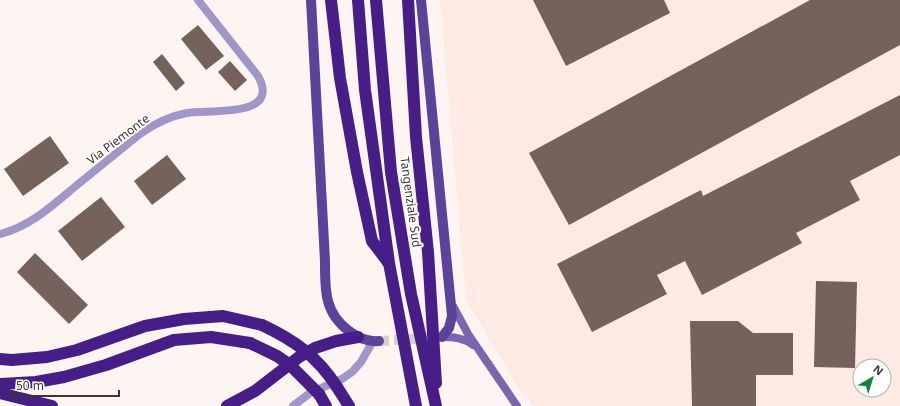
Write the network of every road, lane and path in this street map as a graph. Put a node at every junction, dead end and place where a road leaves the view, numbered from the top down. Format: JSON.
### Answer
{"nodes":[{"id":1,"x":198,"y":0,"type":"edge"},
{"id":2,"x":311,"y":0,"type":"edge"},
{"id":3,"x":331,"y":0,"type":"edge"},
{"id":4,"x":358,"y":0,"type":"edge"},
{"id":5,"x":376,"y":0,"type":"edge"},
{"id":6,"x":408,"y":0,"type":"edge"},
{"id":7,"x":421,"y":0,"type":"edge"},
{"id":8,"x":0,"y":234,"type":"edge"},
{"id":9,"x":389,"y":263,"type":"junction"},
{"id":10,"x":451,"y":302,"type":"junction"},
{"id":11,"x":358,"y":337,"type":"junction"},
{"id":12,"x":442,"y":337,"type":"joint"},
{"id":13,"x":376,"y":341,"type":"joint"},
{"id":14,"x":479,"y":349,"type":"junction"},
{"id":15,"x":0,"y":359,"type":"edge"},
{"id":16,"x":0,"y":384,"type":"edge"},
{"id":17,"x":0,"y":394,"type":"edge"},
{"id":18,"x":52,"y":406,"type":"edge"},
{"id":19,"x":228,"y":406,"type":"edge"},
{"id":20,"x":293,"y":406,"type":"edge"},
{"id":21,"x":326,"y":406,"type":"edge"},
{"id":22,"x":349,"y":406,"type":"edge"},
{"id":23,"x":416,"y":406,"type":"edge"},
{"id":24,"x":436,"y":406,"type":"edge"},
{"id":25,"x":439,"y":406,"type":"edge"},
{"id":26,"x":517,"y":406,"type":"edge"}],
"edges":[{"from":1,"to":8,"type":"street","name":"Via Piemonte"},
{"from":2,"to":11,"type":"main road"},
{"from":3,"to":9,"type":"highway"},
{"from":4,"to":9,"type":"highway"},
{"from":5,"to":24,"type":"highway","name":"Tangenziale Sud"},
{"from":6,"to":25,"type":"highway"},
{"from":7,"to":10,"type":"main road"},
{"from":9,"to":23,"type":"highway"},
{"from":10,"to":12,"type":"main road"},
{"from":10,"to":14,"type":"street"},
{"from":11,"to":13,"type":"main road"},
{"from":11,"to":19,"type":"highway"},
{"from":12,"to":14,"type":"street"},
{"from":13,"to":20,"type":"street"},
{"from":14,"to":26,"type":"street"},
{"from":15,"to":22,"type":"highway","bridge":true},
{"from":16,"to":21,"type":"highway","bridge":true},
{"from":17,"to":18,"type":"highway"}]}
